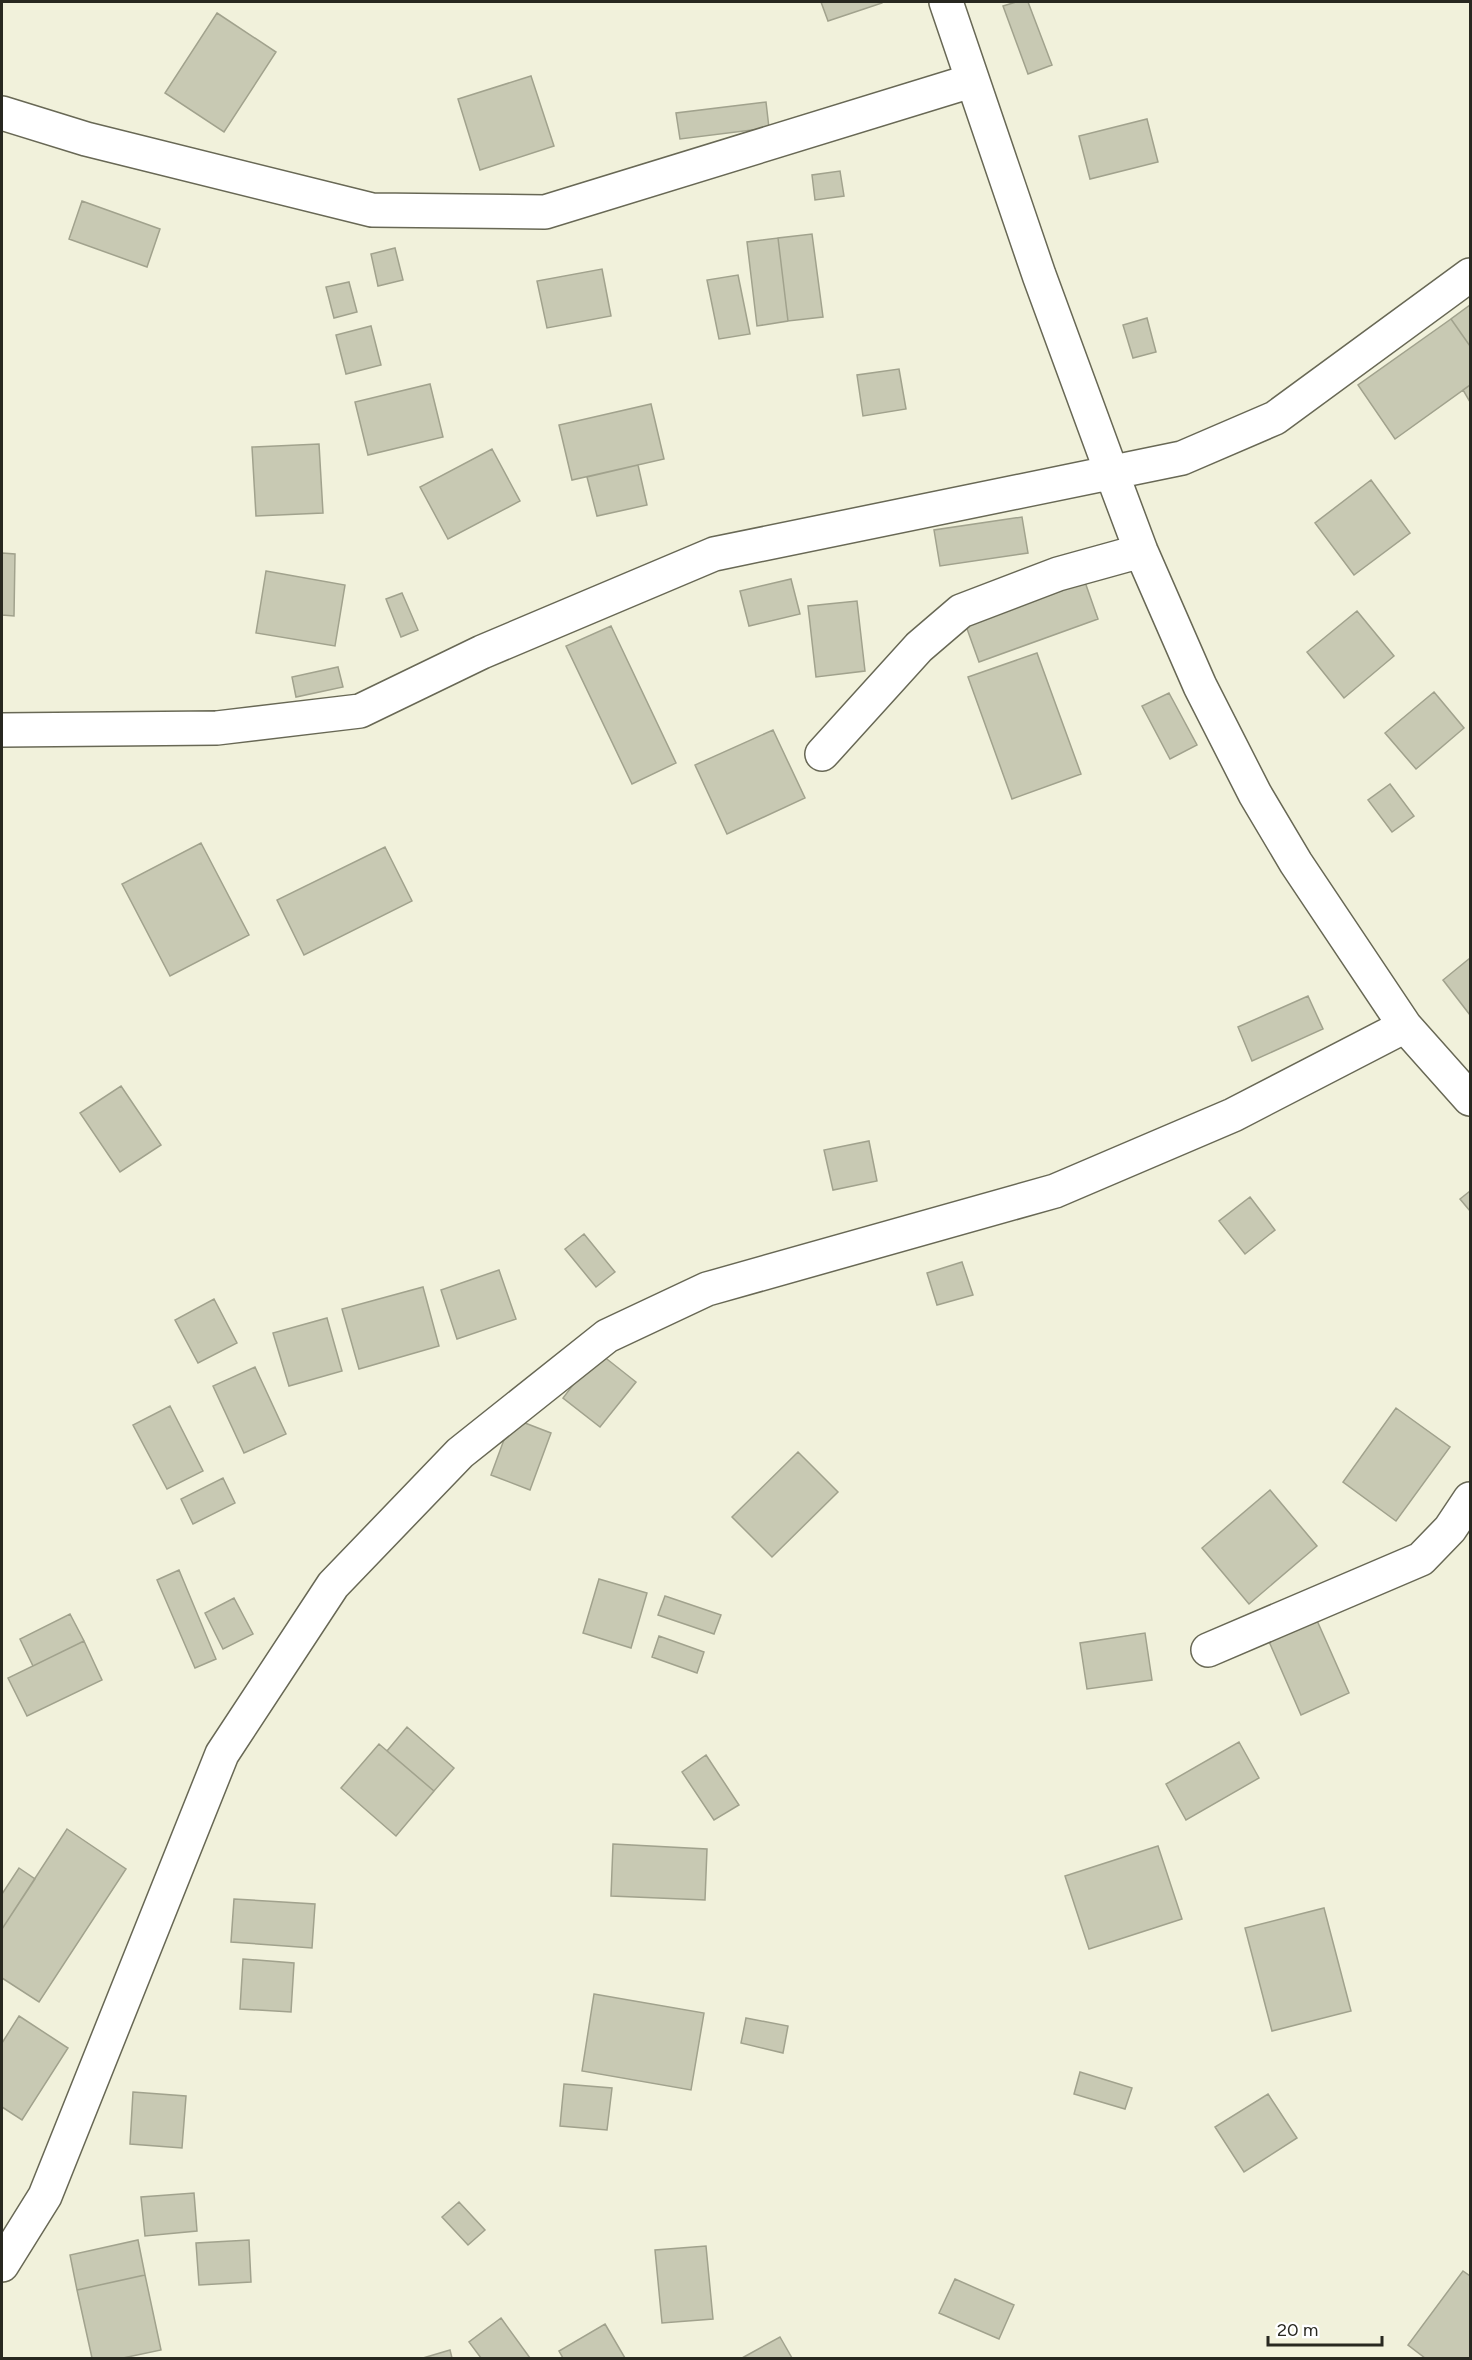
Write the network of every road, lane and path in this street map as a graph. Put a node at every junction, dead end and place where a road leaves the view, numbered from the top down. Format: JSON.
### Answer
{"nodes":[{"id":1,"x":946,"y":2,"type":"edge"},
{"id":2,"x":971,"y":81,"type":"junction"},
{"id":3,"x":2,"y":113,"type":"edge"},
{"id":4,"x":1470,"y":275,"type":"edge"},
{"id":5,"x":1111,"y":471,"type":"junction"},
{"id":6,"x":1141,"y":551,"type":"junction"},
{"id":7,"x":2,"y":730,"type":"edge"},
{"id":8,"x":822,"y":754,"type":"dead end"},
{"id":9,"x":1405,"y":1026,"type":"junction"},
{"id":10,"x":1470,"y":1099,"type":"edge"},
{"id":11,"x":1470,"y":1499,"type":"edge"},
{"id":12,"x":1208,"y":1650,"type":"dead end"},
{"id":13,"x":2,"y":2265,"type":"edge"}],
"edges":[{"from":1,"to":2,"type":"street"},
{"from":2,"to":3,"type":"street"},
{"from":2,"to":5,"type":"street"},
{"from":4,"to":5,"type":"street"},
{"from":5,"to":6,"type":"street"},
{"from":5,"to":7,"type":"street"},
{"from":6,"to":8,"type":"street"},
{"from":6,"to":9,"type":"street"},
{"from":9,"to":10,"type":"street"},
{"from":9,"to":13,"type":"street"},
{"from":11,"to":12,"type":"street"}]}
